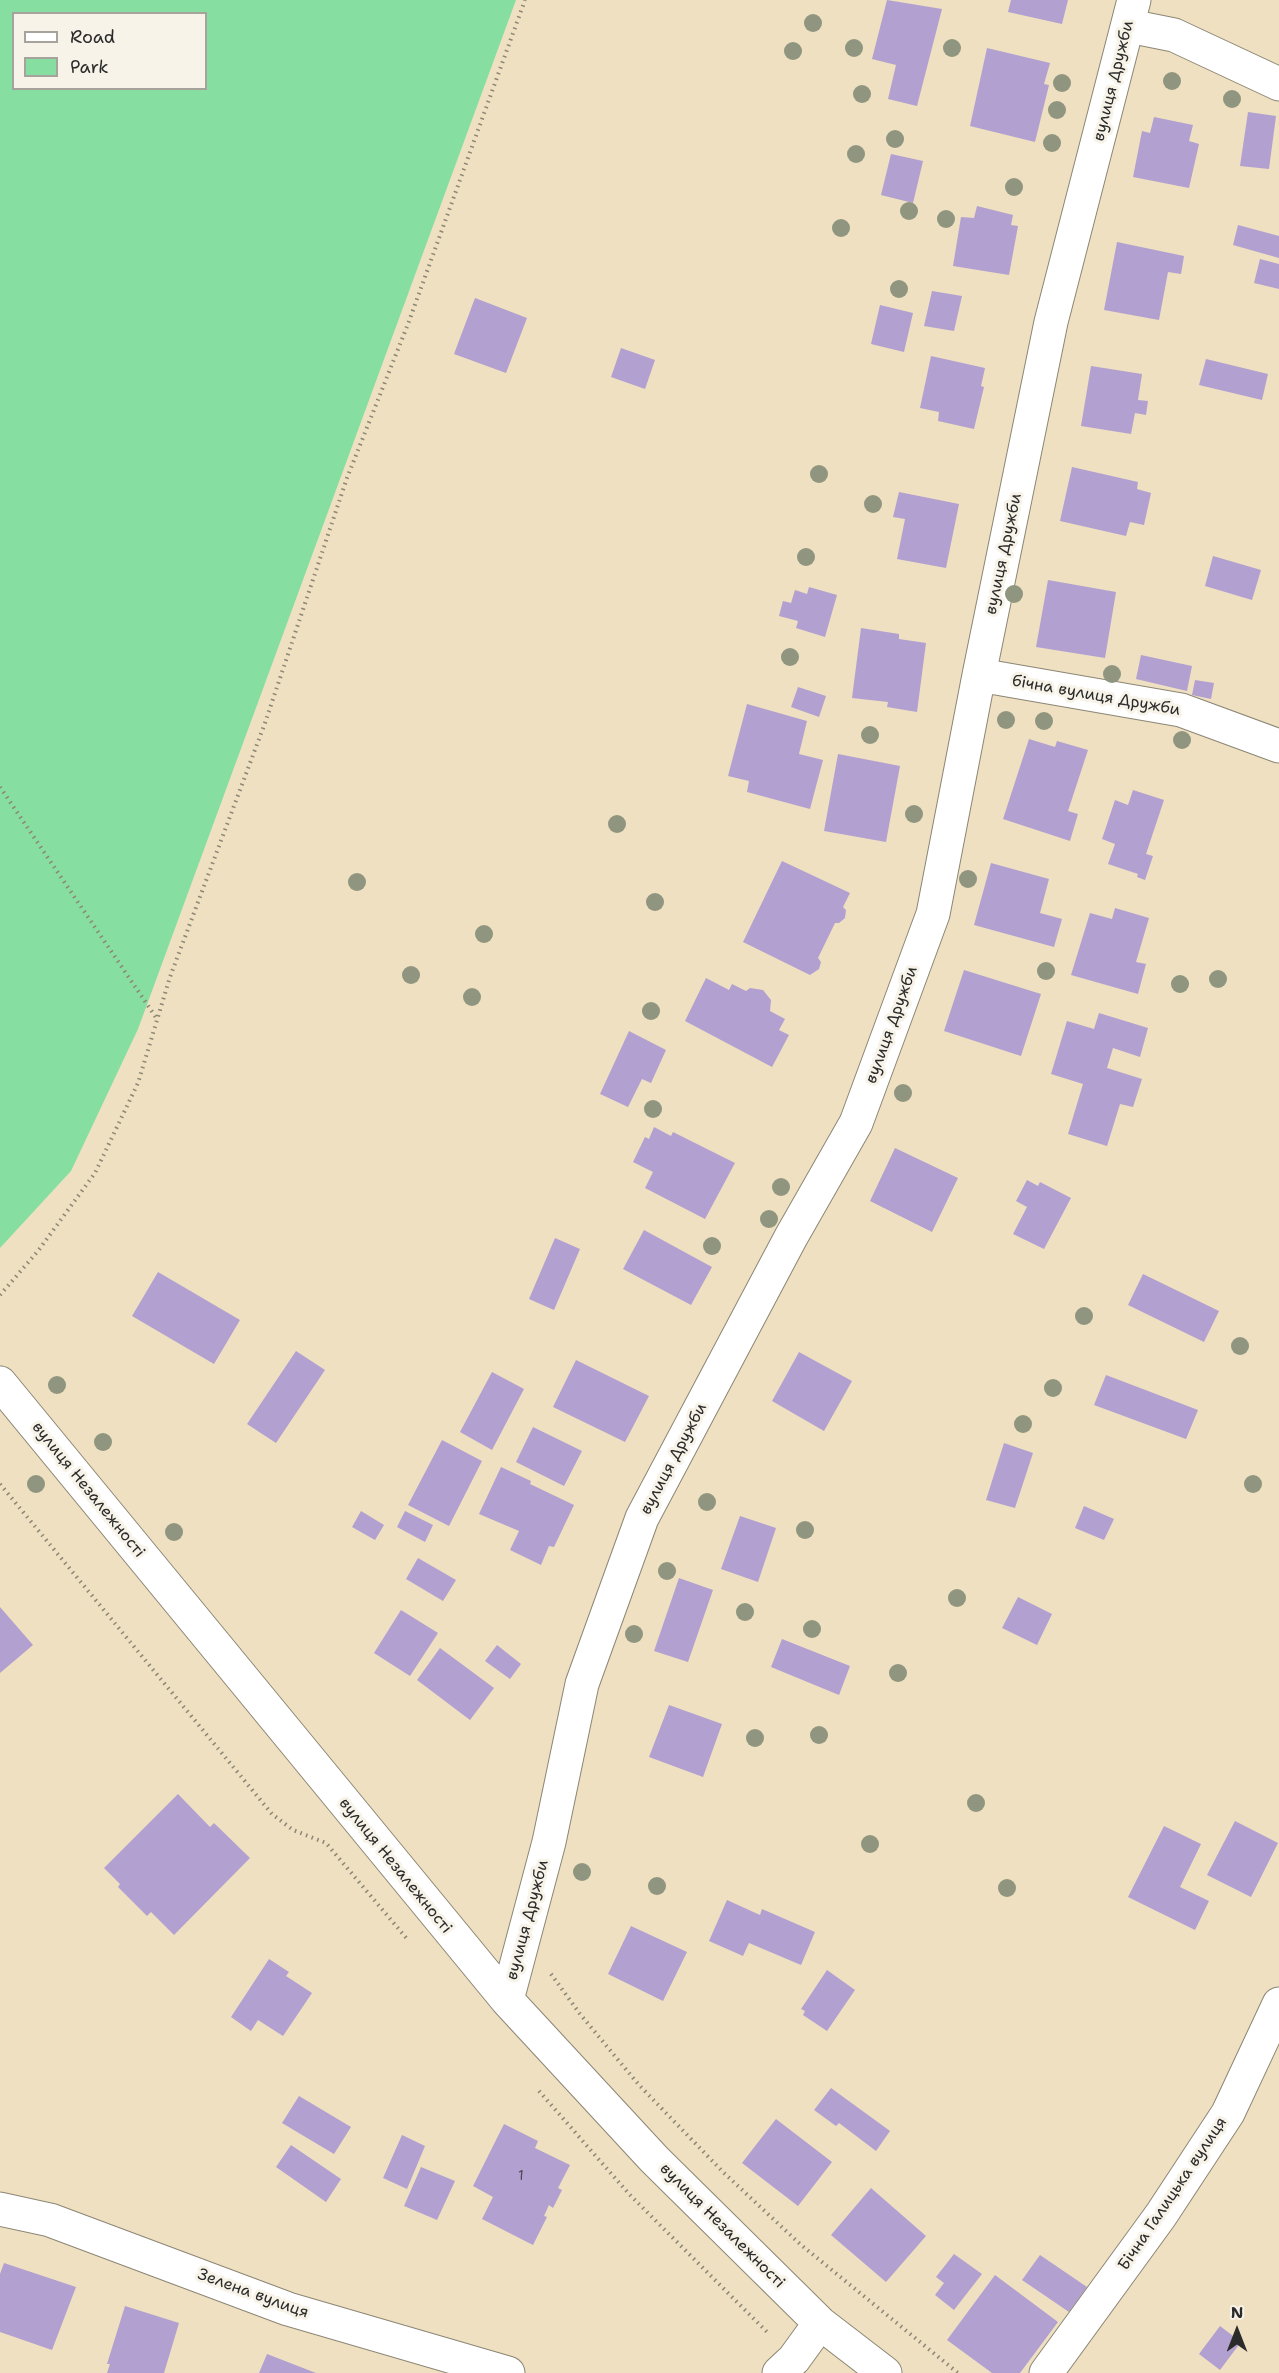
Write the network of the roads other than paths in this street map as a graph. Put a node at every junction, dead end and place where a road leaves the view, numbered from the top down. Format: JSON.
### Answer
{"nodes":[{"id":1,"x":1132,"y":13,"type":"edge"},
{"id":2,"x":1279,"y":84,"type":"edge"},
{"id":3,"x":979,"y":675,"type":"junction"},
{"id":4,"x":1279,"y":746,"type":"edge"},
{"id":5,"x":0,"y":1383,"type":"edge"},
{"id":6,"x":507,"y":2000,"type":"junction"},
{"id":7,"x":1279,"y":2004,"type":"edge"},
{"id":8,"x":0,"y":2209,"type":"edge"},
{"id":9,"x":820,"y":2323,"type":"junction"},
{"id":10,"x":787,"y":2366,"type":"edge"},
{"id":11,"x":508,"y":2373,"type":"edge"},
{"id":12,"x":885,"y":2373,"type":"edge"},
{"id":13,"x":1046,"y":2373,"type":"edge"}],
"edges":[{"from":1,"to":2,"type":"street"},
{"from":1,"to":3,"type":"street","name":"вулиця Дружби"},
{"from":3,"to":4,"type":"street","name":"бічна вулиця Дружби"},
{"from":3,"to":6,"type":"street","name":"вулиця Дружби"},
{"from":5,"to":6,"type":"street","name":"вулиця Незалежності"},
{"from":6,"to":9,"type":"street","name":"вулиця Незалежності"},
{"from":7,"to":13,"type":"street","name":"Бічна Галицька вулиця"},
{"from":8,"to":11,"type":"street","name":"Зелена вулиця"},
{"from":9,"to":10,"type":"street"},
{"from":9,"to":12,"type":"street","name":"вулиця Незалежності"}]}
